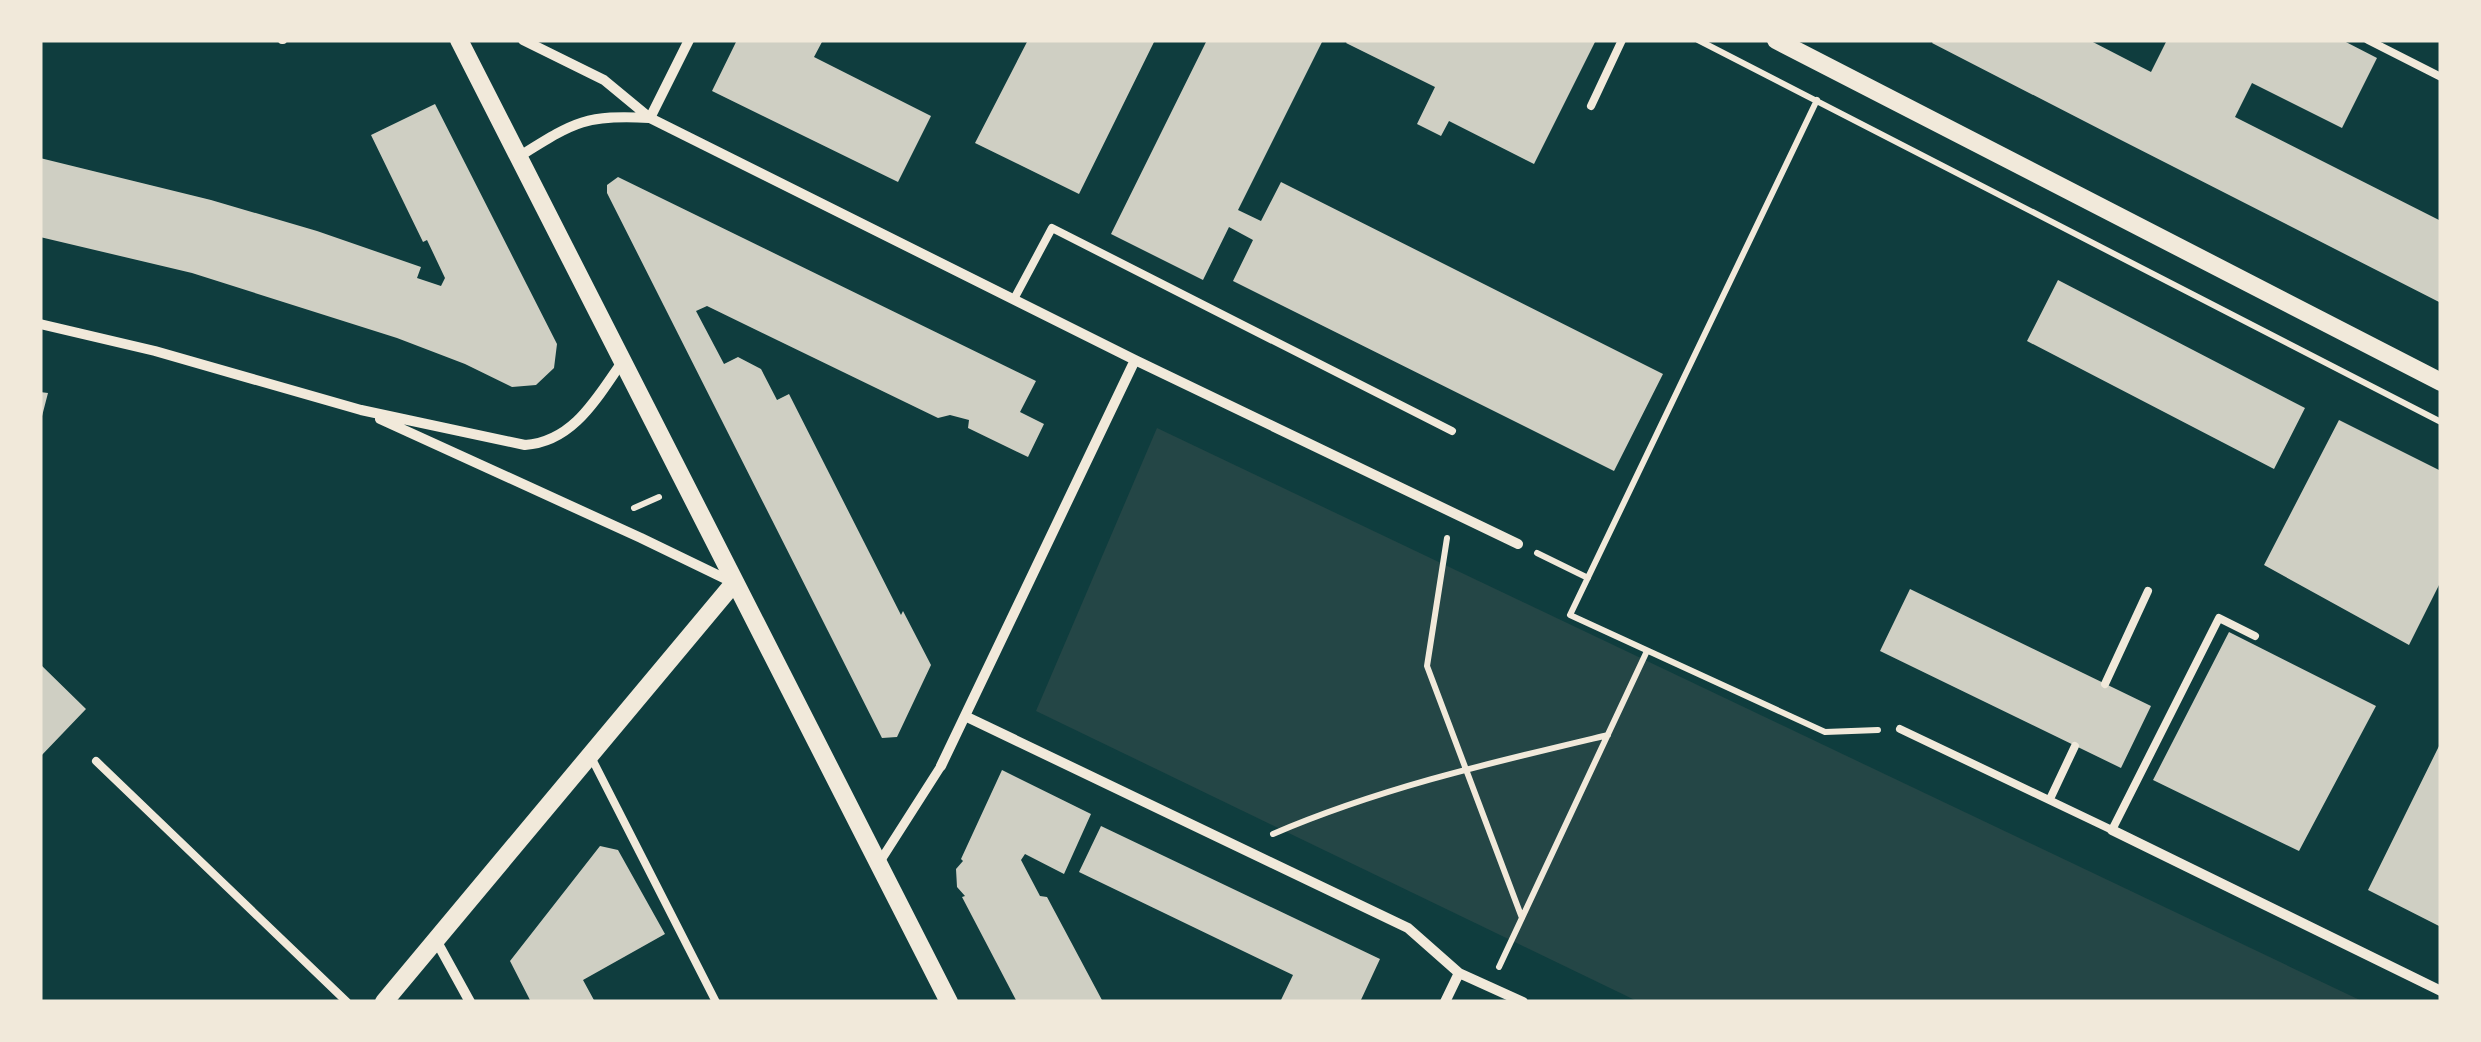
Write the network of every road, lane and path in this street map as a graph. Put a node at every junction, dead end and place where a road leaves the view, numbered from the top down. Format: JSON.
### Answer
{"nodes":[{"id":1,"x":459,"y":40,"type":"edge"},
{"id":2,"x":523,"y":40,"type":"edge"},
{"id":3,"x":688,"y":40,"type":"edge"},
{"id":4,"x":1622,"y":40,"type":"edge"},
{"id":5,"x":1698,"y":40,"type":"edge"},
{"id":6,"x":1776,"y":40,"type":"edge"},
{"id":7,"x":2368,"y":40,"type":"edge"},
{"id":8,"x":2441,"y":78,"type":"edge"},
{"id":9,"x":1816,"y":100,"type":"junction"},
{"id":10,"x":1591,"y":106,"type":"dead end"},
{"id":11,"x":650,"y":118,"type":"junction"},
{"id":12,"x":520,"y":156,"type":"junction"},
{"id":13,"x":1014,"y":299,"type":"junction"},
{"id":14,"x":40,"y":324,"type":"edge"},
{"id":15,"x":1136,"y":360,"type":"junction"},
{"id":16,"x":624,"y":361,"type":"junction"},
{"id":17,"x":2441,"y":382,"type":"edge"},
{"id":18,"x":360,"y":410,"type":"junction"},
{"id":19,"x":2441,"y":422,"type":"edge"},
{"id":20,"x":1452,"y":431,"type":"dead end"},
{"id":21,"x":685,"y":485,"type":"junction"},
{"id":22,"x":1452,"y":512,"type":"junction"},
{"id":23,"x":616,"y":526,"type":"junction"},
{"id":24,"x":1518,"y":544,"type":"joint"},
{"id":25,"x":1588,"y":578,"type":"junction"},
{"id":26,"x":734,"y":584,"type":"junction"},
{"id":27,"x":2148,"y":591,"type":"dead end"},
{"id":28,"x":2255,"y":636,"type":"dead end"},
{"id":29,"x":1647,"y":651,"type":"junction"},
{"id":30,"x":2105,"y":684,"type":"dead end"},
{"id":31,"x":967,"y":717,"type":"junction"},
{"id":32,"x":1900,"y":729,"type":"joint"},
{"id":33,"x":1608,"y":735,"type":"junction"},
{"id":34,"x":2076,"y":746,"type":"dead end"},
{"id":35,"x":590,"y":754,"type":"junction"},
{"id":36,"x":96,"y":761,"type":"dead end"},
{"id":37,"x":941,"y":766,"type":"joint"},
{"id":38,"x":1465,"y":768,"type":"junction"},
{"id":39,"x":2050,"y":799,"type":"junction"},
{"id":40,"x":2112,"y":830,"type":"junction"},
{"id":41,"x":1239,"y":848,"type":"junction"},
{"id":42,"x":877,"y":865,"type":"junction"},
{"id":43,"x":1522,"y":918,"type":"junction"},
{"id":44,"x":437,"y":942,"type":"junction"},
{"id":45,"x":1459,"y":973,"type":"junction"},
{"id":46,"x":1490,"y":986,"type":"junction"},
{"id":47,"x":2441,"y":990,"type":"edge"},
{"id":48,"x":347,"y":1002,"type":"edge"},
{"id":49,"x":384,"y":1002,"type":"edge"},
{"id":50,"x":470,"y":1002,"type":"edge"},
{"id":51,"x":716,"y":1002,"type":"edge"},
{"id":52,"x":949,"y":1002,"type":"edge"},
{"id":53,"x":1445,"y":1002,"type":"edge"},
{"id":54,"x":1523,"y":1002,"type":"edge"}],
"edges":[{"from":1,"to":12,"type":"street"},
{"from":2,"to":11,"type":"street"},
{"from":3,"to":11,"type":"street"},
{"from":4,"to":10,"type":"lane"},
{"from":5,"to":9,"type":"path"},
{"from":6,"to":17,"type":"street"},
{"from":7,"to":8,"type":"lane"},
{"from":9,"to":19,"type":"path"},
{"from":9,"to":25,"type":"path"},
{"from":11,"to":12,"type":"street"},
{"from":11,"to":13,"type":"street"},
{"from":12,"to":16,"type":"street"},
{"from":13,"to":15,"type":"street"},
{"from":13,"to":20,"type":"lane"},
{"from":14,"to":18,"type":"street"},
{"from":15,"to":22,"type":"street"},
{"from":15,"to":31,"type":"street"},
{"from":16,"to":18,"type":"street"},
{"from":16,"to":21,"type":"street"},
{"from":18,"to":23,"type":"street"},
{"from":21,"to":23,"type":"path"},
{"from":21,"to":26,"type":"street"},
{"from":22,"to":24,"type":"street"},
{"from":22,"to":38,"type":"path"},
{"from":23,"to":26,"type":"street"},
{"from":24,"to":25,"type":"path"},
{"from":25,"to":29,"type":"path"},
{"from":26,"to":35,"type":"street"},
{"from":26,"to":42,"type":"street"},
{"from":27,"to":30,"type":"lane"},
{"from":28,"to":40,"type":"lane"},
{"from":29,"to":32,"type":"path"},
{"from":29,"to":33,"type":"path"},
{"from":31,"to":37,"type":"street"},
{"from":31,"to":41,"type":"street"},
{"from":32,"to":39,"type":"lane"},
{"from":33,"to":38,"type":"path"},
{"from":33,"to":43,"type":"path"},
{"from":34,"to":39,"type":"lane"},
{"from":35,"to":44,"type":"street"},
{"from":35,"to":51,"type":"lane"},
{"from":36,"to":48,"type":"lane"},
{"from":37,"to":42,"type":"street"},
{"from":38,"to":41,"type":"path"},
{"from":38,"to":43,"type":"path"},
{"from":39,"to":40,"type":"lane"},
{"from":40,"to":47,"type":"street"},
{"from":41,"to":45,"type":"street"},
{"from":42,"to":52,"type":"street"},
{"from":43,"to":46,"type":"path"},
{"from":44,"to":49,"type":"street"},
{"from":44,"to":50,"type":"street"},
{"from":45,"to":46,"type":"street"},
{"from":45,"to":53,"type":"street"},
{"from":46,"to":54,"type":"street"}]}
